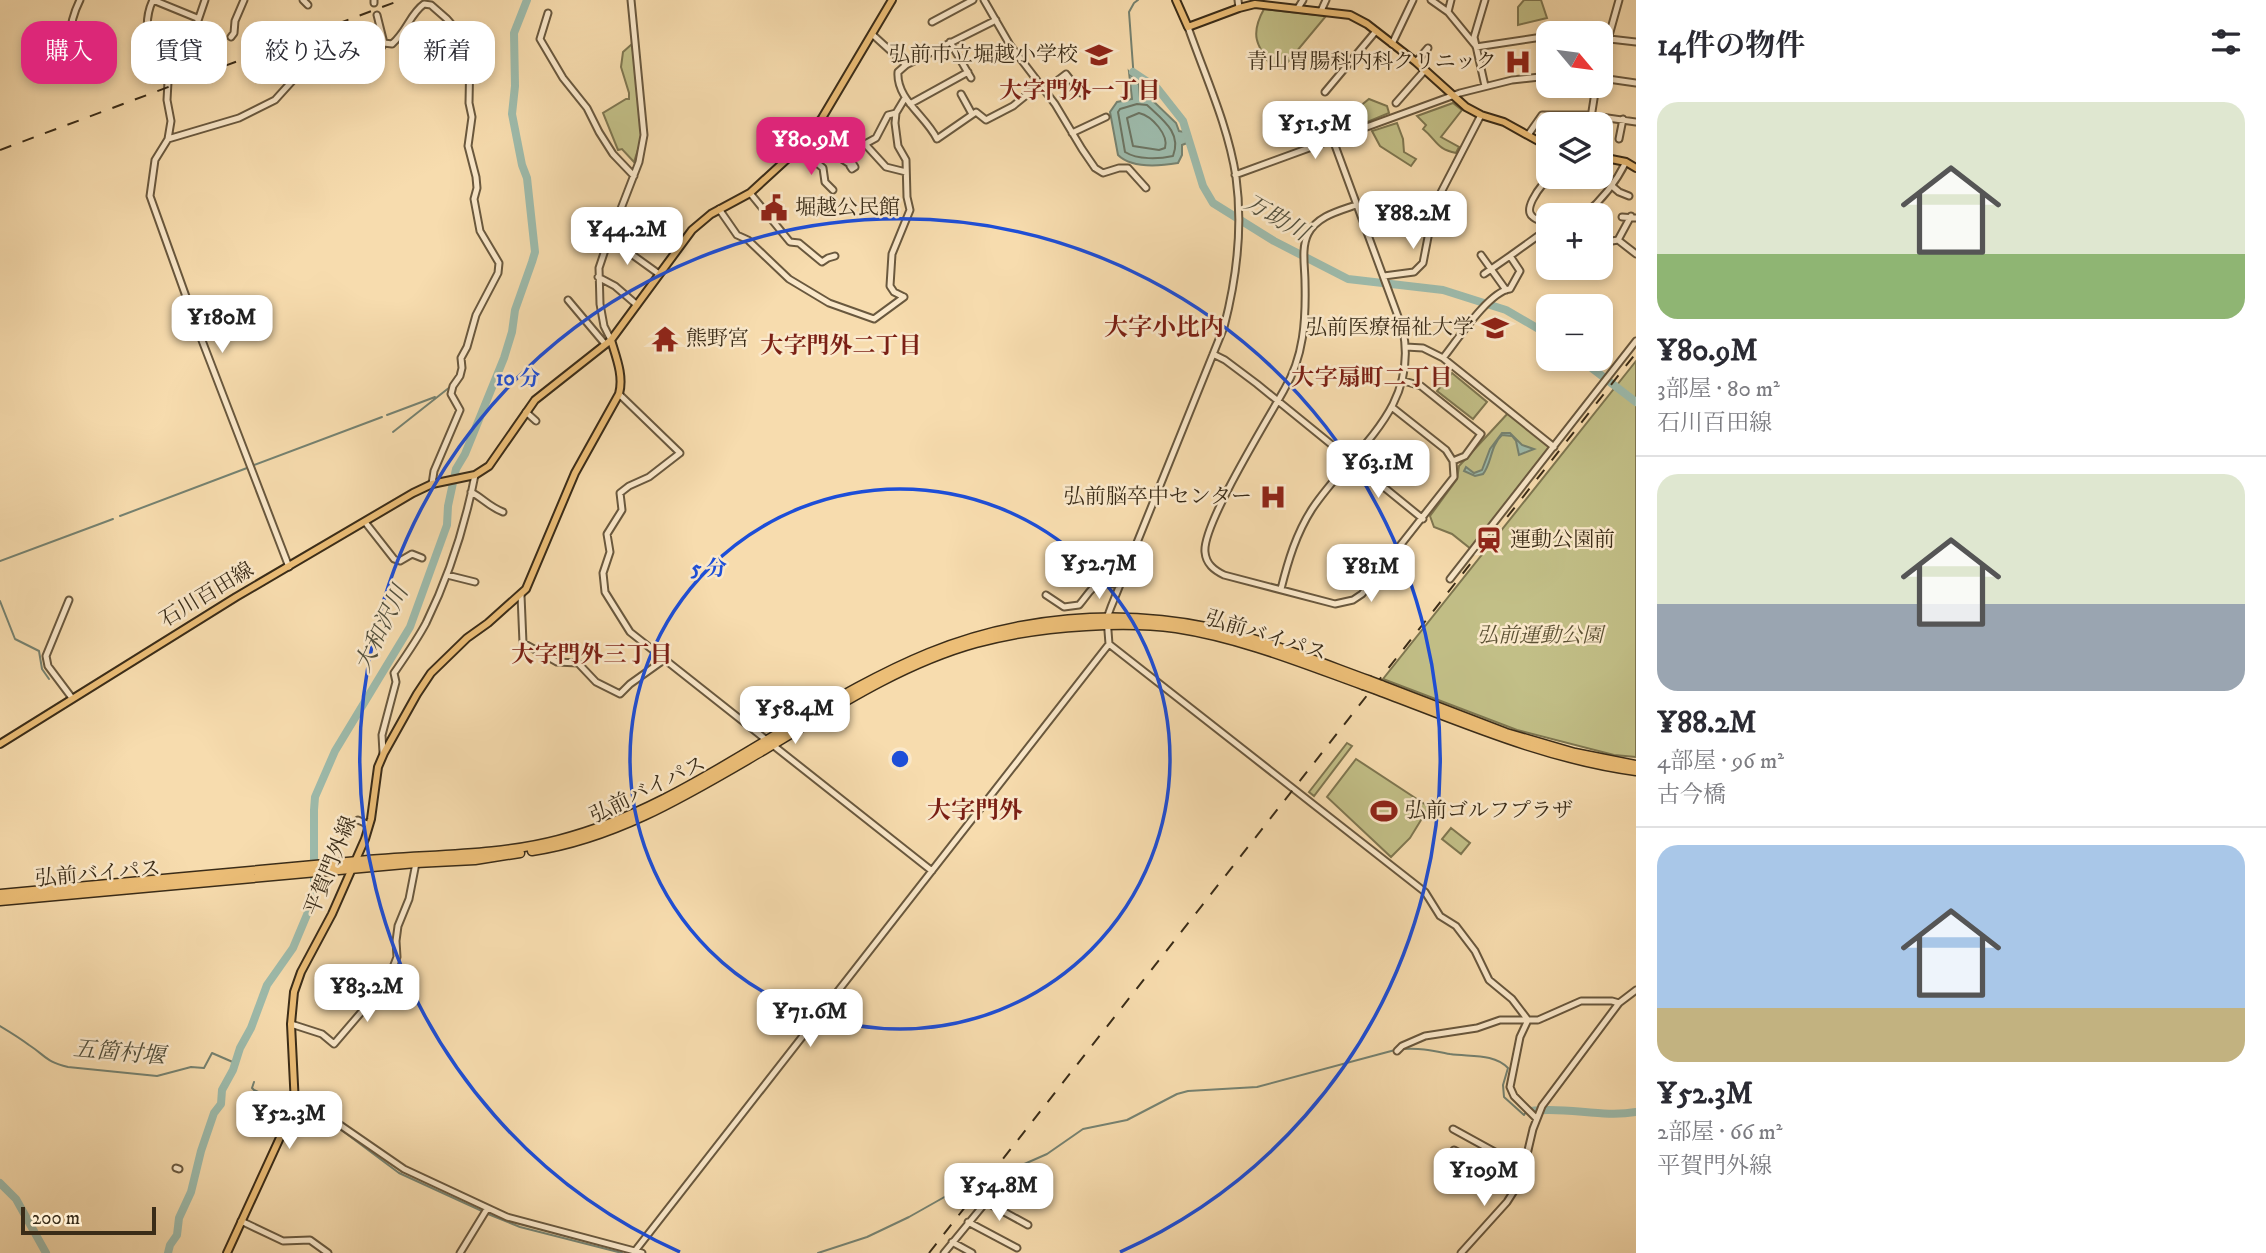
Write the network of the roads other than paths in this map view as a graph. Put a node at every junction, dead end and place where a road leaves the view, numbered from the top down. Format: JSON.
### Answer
{"nodes":[{"id":1,"x":80,"y":0,"type":"edge"},
{"id":2,"x":153,"y":0,"type":"edge"},
{"id":3,"x":205,"y":0,"type":"edge"},
{"id":4,"x":244,"y":0,"type":"edge"},
{"id":5,"x":631,"y":0,"type":"edge"},
{"id":6,"x":892,"y":0,"type":"edge"},
{"id":7,"x":973,"y":0,"type":"edge"},
{"id":8,"x":984,"y":0,"type":"edge"},
{"id":9,"x":1177,"y":0,"type":"edge"},
{"id":10,"x":1303,"y":0,"type":"edge"},
{"id":11,"x":1326,"y":0,"type":"edge"},
{"id":12,"x":1413,"y":0,"type":"edge"},
{"id":13,"x":1431,"y":0,"type":"edge"},
{"id":14,"x":1451,"y":0,"type":"edge"},
{"id":15,"x":1485,"y":0,"type":"edge"},
{"id":16,"x":1619,"y":0,"type":"edge"},
{"id":17,"x":1238,"y":4,"type":"edge"},
{"id":18,"x":1298,"y":8,"type":"junction"},
{"id":19,"x":1321,"y":10,"type":"junction"},
{"id":20,"x":1448,"y":12,"type":"junction"},
{"id":21,"x":548,"y":13,"type":"dead end"},
{"id":22,"x":377,"y":15,"type":"dead end"},
{"id":23,"x":197,"y":18,"type":"junction"},
{"id":24,"x":996,"y":20,"type":"junction"},
{"id":25,"x":72,"y":21,"type":"edge"},
{"id":26,"x":148,"y":21,"type":"edge"},
{"id":27,"x":196,"y":21,"type":"edge"},
{"id":28,"x":378,"y":21,"type":"edge"},
{"id":29,"x":1611,"y":21,"type":"edge"},
{"id":30,"x":932,"y":22,"type":"dead end"},
{"id":31,"x":1188,"y":27,"type":"junction"},
{"id":32,"x":1376,"y":31,"type":"junction"},
{"id":33,"x":872,"y":34,"type":"junction"},
{"id":34,"x":231,"y":37,"type":"dead end"},
{"id":35,"x":1536,"y":38,"type":"edge"},
{"id":36,"x":1614,"y":39,"type":"edge"},
{"id":37,"x":1636,"y":41,"type":"edge"},
{"id":38,"x":385,"y":43,"type":"edge"},
{"id":39,"x":950,"y":43,"type":"junction"},
{"id":40,"x":1392,"y":45,"type":"junction"},
{"id":41,"x":1476,"y":47,"type":"junction"},
{"id":42,"x":1427,"y":48,"type":"dead end"},
{"id":43,"x":1416,"y":62,"type":"junction"},
{"id":44,"x":906,"y":65,"type":"junction"},
{"id":45,"x":1425,"y":70,"type":"junction"},
{"id":46,"x":1536,"y":78,"type":"edge"},
{"id":47,"x":1324,"y":80,"type":"dead end"},
{"id":48,"x":1614,"y":80,"type":"edge"},
{"id":49,"x":1636,"y":83,"type":"edge"},
{"id":50,"x":168,"y":84,"type":"edge"},
{"id":51,"x":290,"y":84,"type":"edge"},
{"id":52,"x":1040,"y":85,"type":"junction"},
{"id":53,"x":1330,"y":86,"type":"junction"},
{"id":54,"x":1485,"y":86,"type":"junction"},
{"id":55,"x":1045,"y":90,"type":"junction"},
{"id":56,"x":1325,"y":92,"type":"dead end"},
{"id":57,"x":1081,"y":93,"type":"dead end"},
{"id":58,"x":961,"y":94,"type":"dead end"},
{"id":59,"x":1454,"y":95,"type":"junction"},
{"id":60,"x":905,"y":98,"type":"junction"},
{"id":61,"x":1396,"y":103,"type":"dead end"},
{"id":62,"x":910,"y":104,"type":"junction"},
{"id":63,"x":896,"y":113,"type":"junction"},
{"id":64,"x":972,"y":114,"type":"junction"},
{"id":65,"x":1481,"y":115,"type":"junction"},
{"id":66,"x":1106,"y":117,"type":"dead end"},
{"id":67,"x":1613,"y":118,"type":"edge"},
{"id":68,"x":1623,"y":119,"type":"junction"},
{"id":69,"x":1636,"y":122,"type":"edge"},
{"id":70,"x":1536,"y":124,"type":"edge"},
{"id":71,"x":1072,"y":133,"type":"junction"},
{"id":72,"x":1528,"y":135,"type":"junction"},
{"id":73,"x":809,"y":137,"type":"junction"},
{"id":74,"x":169,"y":139,"type":"junction"},
{"id":75,"x":1619,"y":139,"type":"dead end"},
{"id":76,"x":1333,"y":140,"type":"junction"},
{"id":77,"x":1536,"y":140,"type":"edge"},
{"id":78,"x":799,"y":148,"type":"junction"},
{"id":79,"x":1613,"y":159,"type":"edge"},
{"id":80,"x":1626,"y":162,"type":"junction"},
{"id":81,"x":855,"y":168,"type":"dead end"},
{"id":82,"x":1636,"y":168,"type":"edge"},
{"id":83,"x":906,"y":172,"type":"junction"},
{"id":84,"x":1235,"y":175,"type":"junction"},
{"id":85,"x":634,"y":176,"type":"junction"},
{"id":86,"x":1613,"y":184,"type":"edge"},
{"id":87,"x":1613,"y":187,"type":"edge"},
{"id":88,"x":1146,"y":188,"type":"dead end"},
{"id":89,"x":1540,"y":189,"type":"edge"},
{"id":90,"x":1609,"y":189,"type":"edge"},
{"id":91,"x":833,"y":190,"type":"dead end"},
{"id":92,"x":750,"y":193,"type":"junction"},
{"id":93,"x":1629,"y":196,"type":"dead end"},
{"id":94,"x":1598,"y":203,"type":"edge"},
{"id":95,"x":1356,"y":205,"type":"junction"},
{"id":96,"x":719,"y":209,"type":"junction"},
{"id":97,"x":1622,"y":217,"type":"dead end"},
{"id":98,"x":1634,"y":217,"type":"edge"},
{"id":99,"x":1536,"y":218,"type":"edge"},
{"id":100,"x":647,"y":229,"type":"dead end"},
{"id":101,"x":1536,"y":236,"type":"edge"},
{"id":102,"x":609,"y":238,"type":"junction"},
{"id":103,"x":1618,"y":240,"type":"junction"},
{"id":104,"x":1613,"y":241,"type":"edge"},
{"id":105,"x":677,"y":250,"type":"junction"},
{"id":106,"x":1636,"y":254,"type":"edge"},
{"id":107,"x":1481,"y":255,"type":"dead end"},
{"id":108,"x":835,"y":256,"type":"dead end"},
{"id":109,"x":1510,"y":256,"type":"junction"},
{"id":110,"x":1491,"y":269,"type":"junction"},
{"id":111,"x":659,"y":274,"type":"junction"},
{"id":112,"x":1484,"y":274,"type":"dead end"},
{"id":113,"x":598,"y":277,"type":"junction"},
{"id":114,"x":1384,"y":278,"type":"junction"},
{"id":115,"x":1506,"y":289,"type":"junction"},
{"id":116,"x":568,"y":300,"type":"dead end"},
{"id":117,"x":637,"y":305,"type":"junction"},
{"id":118,"x":1636,"y":341,"type":"edge"},
{"id":119,"x":608,"y":342,"type":"junction"},
{"id":120,"x":1406,"y":347,"type":"junction"},
{"id":121,"x":1213,"y":354,"type":"junction"},
{"id":122,"x":1443,"y":358,"type":"junction"},
{"id":123,"x":1404,"y":380,"type":"junction"},
{"id":124,"x":619,"y":394,"type":"junction"},
{"id":125,"x":1277,"y":402,"type":"junction"},
{"id":126,"x":1393,"y":408,"type":"junction"},
{"id":127,"x":526,"y":412,"type":"junction"},
{"id":128,"x":536,"y":421,"type":"dead end"},
{"id":129,"x":1554,"y":447,"type":"junction"},
{"id":130,"x":1351,"y":461,"type":"junction"},
{"id":131,"x":1453,"y":461,"type":"junction"},
{"id":132,"x":473,"y":475,"type":"junction"},
{"id":133,"x":434,"y":484,"type":"junction"},
{"id":134,"x":471,"y":492,"type":"junction"},
{"id":135,"x":503,"y":512,"type":"dead end"},
{"id":136,"x":1423,"y":519,"type":"junction"},
{"id":137,"x":365,"y":522,"type":"junction"},
{"id":138,"x":422,"y":558,"type":"dead end"},
{"id":139,"x":289,"y":567,"type":"junction"},
{"id":140,"x":447,"y":575,"type":"junction"},
{"id":141,"x":1450,"y":579,"type":"dead end"},
{"id":142,"x":475,"y":582,"type":"dead end"},
{"id":143,"x":1119,"y":585,"type":"junction"},
{"id":144,"x":1281,"y":589,"type":"junction"},
{"id":145,"x":521,"y":595,"type":"junction"},
{"id":146,"x":1046,"y":595,"type":"dead end"},
{"id":147,"x":69,"y":600,"type":"dead end"},
{"id":148,"x":1107,"y":621,"type":"junction"},
{"id":149,"x":1108,"y":644,"type":"junction"},
{"id":150,"x":665,"y":659,"type":"junction"},
{"id":151,"x":72,"y":698,"type":"junction"},
{"id":152,"x":769,"y":743,"type":"junction"},
{"id":153,"x":0,"y":744,"type":"edge"},
{"id":154,"x":383,"y":753,"type":"junction"},
{"id":155,"x":1636,"y":764,"type":"edge"},
{"id":156,"x":1620,"y":766,"type":"junction"},
{"id":157,"x":1636,"y":772,"type":"edge"},
{"id":158,"x":358,"y":820,"type":"dead end"},
{"id":159,"x":369,"y":825,"type":"junction"},
{"id":160,"x":416,"y":863,"type":"junction"},
{"id":161,"x":353,"y":865,"type":"junction"},
{"id":162,"x":932,"y":871,"type":"junction"},
{"id":163,"x":286,"y":872,"type":"junction"},
{"id":164,"x":0,"y":894,"type":"edge"},
{"id":165,"x":0,"y":901,"type":"edge"},
{"id":166,"x":1636,"y":990,"type":"edge"},
{"id":167,"x":1619,"y":1003,"type":"junction"},
{"id":168,"x":1528,"y":1020,"type":"junction"},
{"id":169,"x":291,"y":1024,"type":"junction"},
{"id":170,"x":1397,"y":1051,"type":"dead end"},
{"id":171,"x":295,"y":1105,"type":"junction"},
{"id":172,"x":1537,"y":1115,"type":"junction"},
{"id":173,"x":1453,"y":1129,"type":"dead end"},
{"id":174,"x":1454,"y":1150,"type":"dead end"},
{"id":175,"x":1524,"y":1168,"type":"junction"},
{"id":176,"x":1518,"y":1185,"type":"junction"},
{"id":177,"x":487,"y":1209,"type":"junction"},
{"id":178,"x":241,"y":1221,"type":"junction"},
{"id":179,"x":968,"y":1222,"type":"junction"},
{"id":180,"x":1028,"y":1225,"type":"dead end"},
{"id":181,"x":952,"y":1242,"type":"junction"},
{"id":182,"x":1017,"y":1248,"type":"dead end"},
{"id":183,"x":635,"y":1251,"type":"junction"},
{"id":184,"x":227,"y":1253,"type":"edge"},
{"id":185,"x":328,"y":1253,"type":"edge"},
{"id":186,"x":460,"y":1253,"type":"edge"},
{"id":187,"x":642,"y":1253,"type":"edge"},
{"id":188,"x":944,"y":1253,"type":"edge"},
{"id":189,"x":972,"y":1253,"type":"edge"},
{"id":190,"x":1461,"y":1253,"type":"edge"}],
"edges":[{"from":1,"to":25,"type":"street"},
{"from":2,"to":23,"type":"street"},
{"from":2,"to":26,"type":"street"},
{"from":3,"to":23,"type":"street"},
{"from":4,"to":34,"type":"street"},
{"from":5,"to":85,"type":"street"},
{"from":6,"to":33,"type":"main road"},
{"from":7,"to":30,"type":"street"},
{"from":8,"to":24,"type":"street"},
{"from":9,"to":31,"type":"main road"},
{"from":10,"to":18,"type":"street"},
{"from":11,"to":19,"type":"street"},
{"from":12,"to":40,"type":"street"},
{"from":13,"to":20,"type":"street"},
{"from":14,"to":20,"type":"street"},
{"from":15,"to":41,"type":"street"},
{"from":16,"to":29,"type":"street"},
{"from":17,"to":18,"type":"main road"},
{"from":17,"to":31,"type":"main road"},
{"from":18,"to":19,"type":"main road"},
{"from":19,"to":32,"type":"main road"},
{"from":20,"to":41,"type":"street"},
{"from":21,"to":85,"type":"street"},
{"from":22,"to":28,"type":"street"},
{"from":23,"to":27,"type":"street"},
{"from":24,"to":39,"type":"street"},
{"from":24,"to":52,"type":"street"},
{"from":31,"to":84,"type":"street"},
{"from":32,"to":40,"type":"main road"},
{"from":32,"to":53,"type":"street"},
{"from":33,"to":44,"type":"street"},
{"from":33,"to":73,"type":"main road"},
{"from":35,"to":41,"type":"street"},
{"from":36,"to":37,"type":"street"},
{"from":38,"to":133,"type":"street"},
{"from":39,"to":44,"type":"street"},
{"from":39,"to":62,"type":"street"},
{"from":40,"to":43,"type":"main road"},
{"from":41,"to":54,"type":"street"},
{"from":42,"to":43,"type":"street"},
{"from":43,"to":45,"type":"main road"},
{"from":44,"to":60,"type":"street"},
{"from":45,"to":59,"type":"main road"},
{"from":45,"to":61,"type":"street"},
{"from":46,"to":54,"type":"street"},
{"from":47,"to":53,"type":"street"},
{"from":48,"to":49,"type":"street"},
{"from":50,"to":74,"type":"street"},
{"from":51,"to":74,"type":"street"},
{"from":52,"to":55,"type":"street"},
{"from":52,"to":64,"type":"street"},
{"from":53,"to":56,"type":"street"},
{"from":54,"to":59,"type":"street"},
{"from":55,"to":57,"type":"street"},
{"from":55,"to":71,"type":"street"},
{"from":58,"to":64,"type":"street"},
{"from":59,"to":65,"type":"main road"},
{"from":59,"to":76,"type":"street"},
{"from":60,"to":62,"type":"street"},
{"from":60,"to":63,"type":"street"},
{"from":62,"to":64,"type":"street"},
{"from":63,"to":83,"type":"street"},
{"from":63,"to":83,"type":"street"},
{"from":65,"to":72,"type":"main road"},
{"from":65,"to":114,"type":"street"},
{"from":66,"to":71,"type":"street"},
{"from":67,"to":68,"type":"street"},
{"from":68,"to":69,"type":"street"},
{"from":68,"to":75,"type":"street"},
{"from":70,"to":72,"type":"street"},
{"from":71,"to":88,"type":"street"},
{"from":72,"to":77,"type":"main road"},
{"from":73,"to":78,"type":"main road"},
{"from":73,"to":81,"type":"street"},
{"from":74,"to":139,"type":"street"},
{"from":76,"to":84,"type":"street"},
{"from":76,"to":95,"type":"street"},
{"from":78,"to":91,"type":"street"},
{"from":78,"to":92,"type":"main road"},
{"from":79,"to":80,"type":"main road"},
{"from":80,"to":82,"type":"main road"},
{"from":80,"to":86,"type":"street"},
{"from":83,"to":96,"type":"street"},
{"from":84,"to":121,"type":"street"},
{"from":85,"to":102,"type":"street"},
{"from":87,"to":93,"type":"street"},
{"from":89,"to":99,"type":"street"},
{"from":90,"to":94,"type":"street"},
{"from":92,"to":96,"type":"main road"},
{"from":92,"to":108,"type":"street"},
{"from":95,"to":114,"type":"street"},
{"from":95,"to":125,"type":"street"},
{"from":96,"to":105,"type":"main road"},
{"from":97,"to":98,"type":"street"},
{"from":98,"to":103,"type":"street"},
{"from":100,"to":105,"type":"street"},
{"from":101,"to":109,"type":"street"},
{"from":102,"to":111,"type":"street"},
{"from":102,"to":113,"type":"street"},
{"from":103,"to":104,"type":"street"},
{"from":103,"to":106,"type":"street"},
{"from":105,"to":111,"type":"main road"},
{"from":107,"to":110,"type":"street"},
{"from":109,"to":110,"type":"street"},
{"from":109,"to":115,"type":"street"},
{"from":110,"to":112,"type":"street"},
{"from":110,"to":115,"type":"street"},
{"from":111,"to":117,"type":"main road"},
{"from":113,"to":117,"type":"street"},
{"from":113,"to":119,"type":"street"},
{"from":114,"to":120,"type":"street"},
{"from":115,"to":122,"type":"street"},
{"from":116,"to":119,"type":"street"},
{"from":117,"to":119,"type":"main road"},
{"from":118,"to":129,"type":"street"},
{"from":119,"to":124,"type":"main road"},
{"from":119,"to":127,"type":"main road"},
{"from":120,"to":122,"type":"street"},
{"from":120,"to":123,"type":"street"},
{"from":121,"to":125,"type":"street"},
{"from":121,"to":143,"type":"street"},
{"from":122,"to":129,"type":"street"},
{"from":123,"to":126,"type":"street"},
{"from":123,"to":131,"type":"street"},
{"from":124,"to":145,"type":"main road","name":"平賀門外線"},
{"from":124,"to":150,"type":"street"},
{"from":125,"to":130,"type":"street"},
{"from":125,"to":144,"type":"street"},
{"from":126,"to":130,"type":"street"},
{"from":126,"to":131,"type":"street"},
{"from":127,"to":128,"type":"street"},
{"from":127,"to":132,"type":"main road"},
{"from":129,"to":141,"type":"street"},
{"from":130,"to":136,"type":"street"},
{"from":130,"to":144,"type":"street"},
{"from":131,"to":136,"type":"street"},
{"from":132,"to":133,"type":"main road","name":"石川百田線"},
{"from":132,"to":134,"type":"street"},
{"from":133,"to":137,"type":"main road","name":"石川百田線"},
{"from":134,"to":135,"type":"street"},
{"from":134,"to":140,"type":"street"},
{"from":136,"to":144,"type":"street"},
{"from":137,"to":138,"type":"street"},
{"from":137,"to":139,"type":"main road","name":"石川百田線"},
{"from":139,"to":151,"type":"main road","name":"石川百田線"},
{"from":140,"to":142,"type":"street"},
{"from":140,"to":154,"type":"street"},
{"from":143,"to":146,"type":"street"},
{"from":143,"to":148,"type":"street"},
{"from":145,"to":150,"type":"street"},
{"from":145,"to":154,"type":"main road","name":"平賀門外線"},
{"from":147,"to":151,"type":"street"},
{"from":148,"to":149,"type":"street"},
{"from":148,"to":152,"type":"highway","name":"弘前バイパス"},
{"from":148,"to":156,"type":"highway","name":"弘前バイパス","bridge":true},
{"from":149,"to":162,"type":"street"},
{"from":149,"to":168,"type":"street"},
{"from":150,"to":152,"type":"street"},
{"from":151,"to":153,"type":"main road","name":"石川百田線"},
{"from":152,"to":160,"type":"highway","name":"弘前バイパス"},
{"from":152,"to":161,"type":"highway","name":"弘前バイパス"},
{"from":152,"to":162,"type":"street"},
{"from":154,"to":159,"type":"main road","name":"平賀門外線"},
{"from":155,"to":156,"type":"highway"},
{"from":156,"to":157,"type":"highway"},
{"from":158,"to":159,"type":"street"},
{"from":159,"to":161,"type":"main road","name":"平賀門外線"},
{"from":160,"to":161,"type":"highway","name":"弘前バイパス"},
{"from":160,"to":169,"type":"street"},
{"from":161,"to":163,"type":"highway","name":"弘前バイパス"},
{"from":161,"to":169,"type":"main road","name":"平賀門外線"},
{"from":162,"to":183,"type":"street"},
{"from":163,"to":164,"type":"highway","name":"弘前バイパス"},
{"from":163,"to":165,"type":"highway","name":"弘前バイパス"},
{"from":166,"to":167,"type":"street"},
{"from":167,"to":168,"type":"street"},
{"from":167,"to":172,"type":"street"},
{"from":168,"to":170,"type":"street"},
{"from":168,"to":172,"type":"street"},
{"from":169,"to":171,"type":"main road","name":"平賀門外線"},
{"from":171,"to":177,"type":"street"},
{"from":171,"to":178,"type":"main road","name":"平賀門外線"},
{"from":172,"to":175,"type":"street"},
{"from":173,"to":175,"type":"street"},
{"from":174,"to":176,"type":"street"},
{"from":175,"to":176,"type":"street"},
{"from":176,"to":190,"type":"street"},
{"from":177,"to":183,"type":"street"},
{"from":177,"to":186,"type":"street"},
{"from":178,"to":184,"type":"main road","name":"平賀門外線"},
{"from":178,"to":185,"type":"street"},
{"from":179,"to":180,"type":"street"},
{"from":179,"to":181,"type":"street"},
{"from":179,"to":182,"type":"street"},
{"from":181,"to":188,"type":"street"},
{"from":181,"to":189,"type":"street"},
{"from":183,"to":187,"type":"street"}]}
